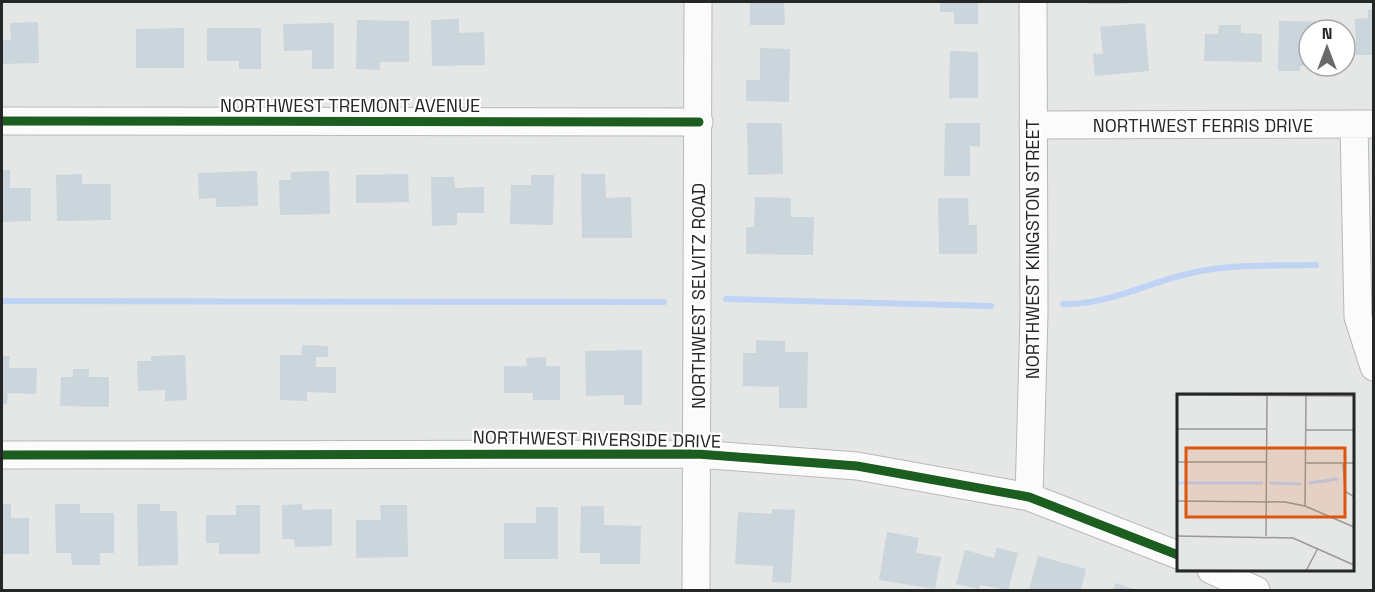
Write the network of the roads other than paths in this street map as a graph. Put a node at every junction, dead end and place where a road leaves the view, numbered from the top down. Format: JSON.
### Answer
{"nodes":[{"id":1,"x":698,"y":2,"type":"edge"},
{"id":2,"x":1034,"y":2,"type":"edge"},
{"id":3,"x":2,"y":121,"type":"edge"},
{"id":4,"x":699,"y":122,"type":"junction"},
{"id":5,"x":1033,"y":125,"type":"junction"},
{"id":6,"x":1364,"y":125,"type":"edge"},
{"id":7,"x":1374,"y":367,"type":"edge"},
{"id":8,"x":2,"y":454,"type":"edge"},
{"id":9,"x":697,"y":454,"type":"junction"},
{"id":10,"x":1029,"y":497,"type":"junction"},
{"id":11,"x":1177,"y":554,"type":"edge"},
{"id":12,"x":1213,"y":571,"type":"edge"},
{"id":13,"x":696,"y":591,"type":"edge"},
{"id":14,"x":1256,"y":591,"type":"edge"}],
"edges":[{"from":1,"to":4,"type":"street","name":"NORTHWEST SELVITZ ROAD"},
{"from":2,"to":5,"type":"street","name":"NORTHWEST KINGSTON STREET"},
{"from":3,"to":4,"type":"street","name":"NORTHWEST TREMONT AVENUE"},
{"from":4,"to":9,"type":"street","name":"NORTHWEST SELVITZ ROAD"},
{"from":5,"to":6,"type":"street","name":"NORTHWEST FERRIS DRIVE"},
{"from":5,"to":10,"type":"street","name":"NORTHWEST KINGSTON STREET"},
{"from":6,"to":7,"type":"street"},
{"from":8,"to":9,"type":"street","name":"NORTHWEST RIVERSIDE DRIVE"},
{"from":9,"to":10,"type":"street","name":"NORTHWEST RIVERSIDE DRIVE"},
{"from":9,"to":13,"type":"street","name":"NORTHWEST SELVITZ ROAD"},
{"from":10,"to":11,"type":"street","name":"NORTHWEST RIVERSIDE DRIVE"},
{"from":12,"to":14,"type":"street"}]}
